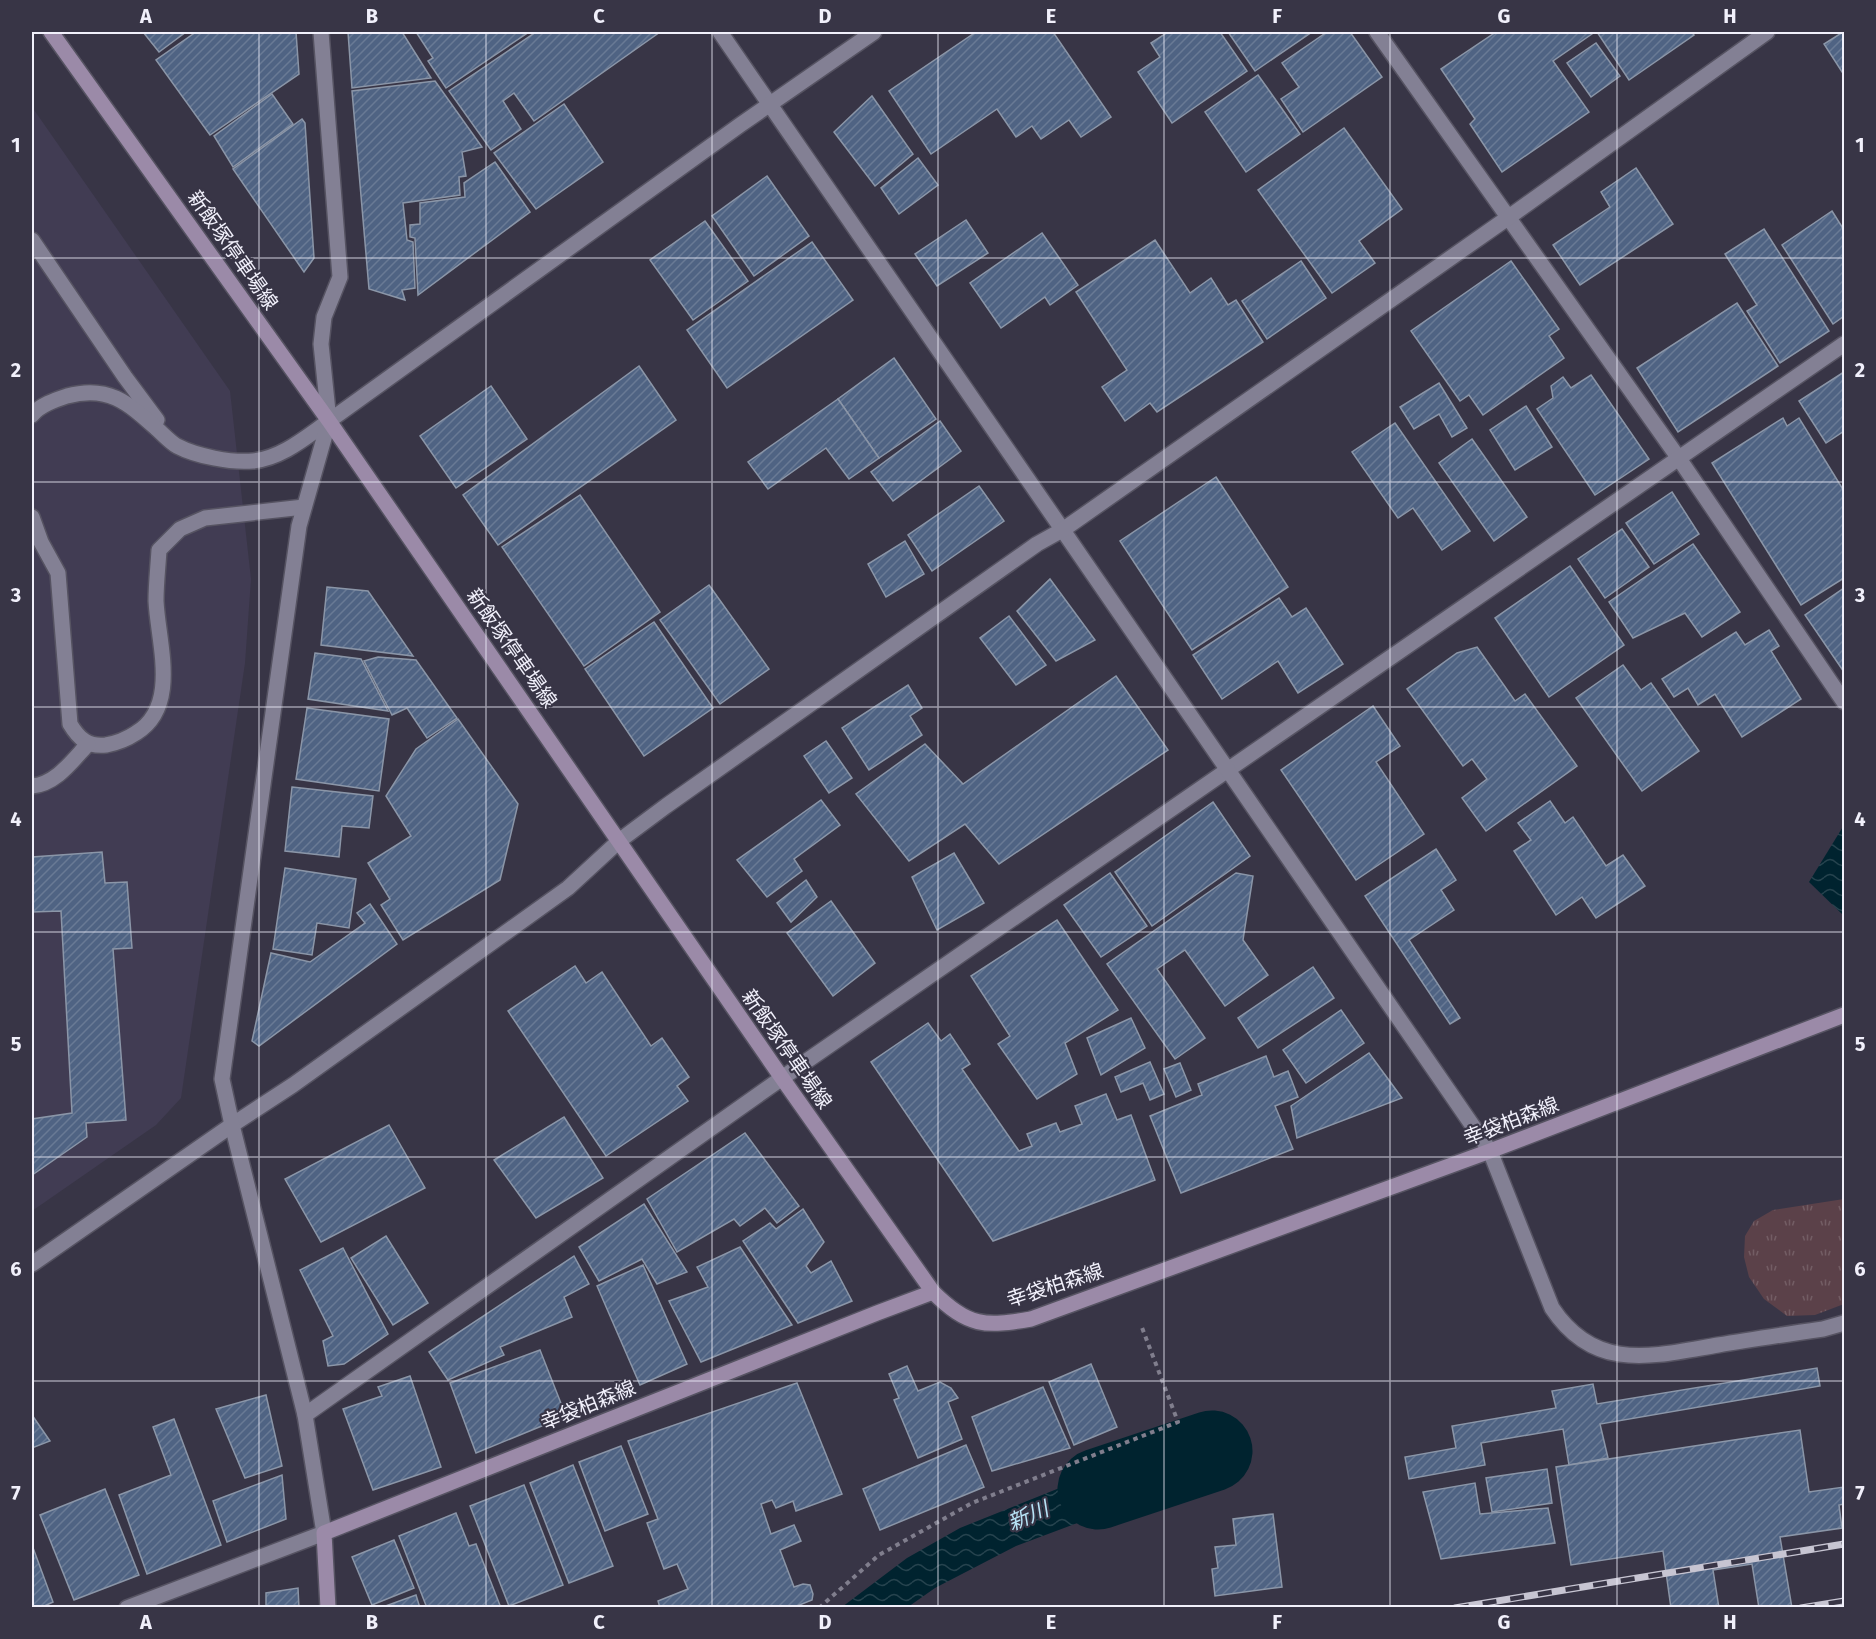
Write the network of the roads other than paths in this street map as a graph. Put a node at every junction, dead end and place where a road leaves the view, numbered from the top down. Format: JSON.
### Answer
{"nodes":[{"id":1,"x":51,"y":32,"type":"edge"},
{"id":2,"x":321,"y":32,"type":"edge"},
{"id":3,"x":720,"y":32,"type":"edge"},
{"id":4,"x":874,"y":32,"type":"edge"},
{"id":5,"x":1377,"y":32,"type":"edge"},
{"id":6,"x":1767,"y":32,"type":"edge"},
{"id":7,"x":770,"y":105,"type":"junction"},
{"id":8,"x":1509,"y":217,"type":"junction"},
{"id":9,"x":32,"y":240,"type":"edge"},
{"id":10,"x":1845,"y":344,"type":"edge"},
{"id":11,"x":32,"y":415,"type":"edge"},
{"id":12,"x":329,"y":421,"type":"junction"},
{"id":13,"x":176,"y":446,"type":"junction"},
{"id":14,"x":1680,"y":460,"type":"junction"},
{"id":15,"x":304,"y":507,"type":"junction"},
{"id":16,"x":32,"y":517,"type":"edge"},
{"id":17,"x":1064,"y":529,"type":"junction"},
{"id":18,"x":1845,"y":702,"type":"edge"},
{"id":19,"x":88,"y":744,"type":"junction"},
{"id":20,"x":1229,"y":770,"type":"junction"},
{"id":21,"x":32,"y":786,"type":"edge"},
{"id":22,"x":619,"y":841,"type":"junction"},
{"id":23,"x":1845,"y":1015,"type":"edge"},
{"id":24,"x":782,"y":1078,"type":"junction"},
{"id":25,"x":232,"y":1125,"type":"junction"},
{"id":26,"x":1490,"y":1151,"type":"junction"},
{"id":27,"x":32,"y":1264,"type":"edge"},
{"id":28,"x":933,"y":1292,"type":"junction"},
{"id":29,"x":1845,"y":1323,"type":"edge"},
{"id":30,"x":305,"y":1415,"type":"junction"},
{"id":31,"x":324,"y":1533,"type":"junction"},
{"id":32,"x":127,"y":1608,"type":"edge"},
{"id":33,"x":328,"y":1608,"type":"edge"}],
"edges":[{"from":1,"to":12,"type":"main road","name":"新飯塚停車場線"},
{"from":2,"to":12,"type":"street"},
{"from":3,"to":7,"type":"street"},
{"from":4,"to":7,"type":"street"},
{"from":5,"to":8,"type":"street"},
{"from":6,"to":8,"type":"street"},
{"from":7,"to":12,"type":"street"},
{"from":7,"to":17,"type":"street"},
{"from":8,"to":14,"type":"street"},
{"from":8,"to":17,"type":"street"},
{"from":9,"to":13,"type":"street"},
{"from":10,"to":14,"type":"street"},
{"from":11,"to":13,"type":"street"},
{"from":12,"to":13,"type":"street"},
{"from":12,"to":15,"type":"street"},
{"from":12,"to":22,"type":"main road","name":"新飯塚停車場線"},
{"from":14,"to":18,"type":"street"},
{"from":14,"to":20,"type":"street"},
{"from":15,"to":19,"type":"street"},
{"from":15,"to":25,"type":"street"},
{"from":16,"to":19,"type":"street"},
{"from":17,"to":20,"type":"street"},
{"from":17,"to":22,"type":"street"},
{"from":19,"to":21,"type":"street"},
{"from":20,"to":24,"type":"street"},
{"from":20,"to":26,"type":"street"},
{"from":22,"to":24,"type":"main road","name":"新飯塚停車場線"},
{"from":22,"to":25,"type":"street"},
{"from":23,"to":26,"type":"main road","name":"幸袋柏森線"},
{"from":24,"to":28,"type":"main road","name":"新飯塚停車場線"},
{"from":24,"to":30,"type":"street"},
{"from":25,"to":27,"type":"street"},
{"from":25,"to":30,"type":"street"},
{"from":26,"to":28,"type":"main road","name":"幸袋柏森線"},
{"from":26,"to":29,"type":"street"},
{"from":28,"to":31,"type":"main road","name":"幸袋柏森線"},
{"from":30,"to":31,"type":"street"},
{"from":31,"to":32,"type":"street"},
{"from":31,"to":33,"type":"main road"}]}
